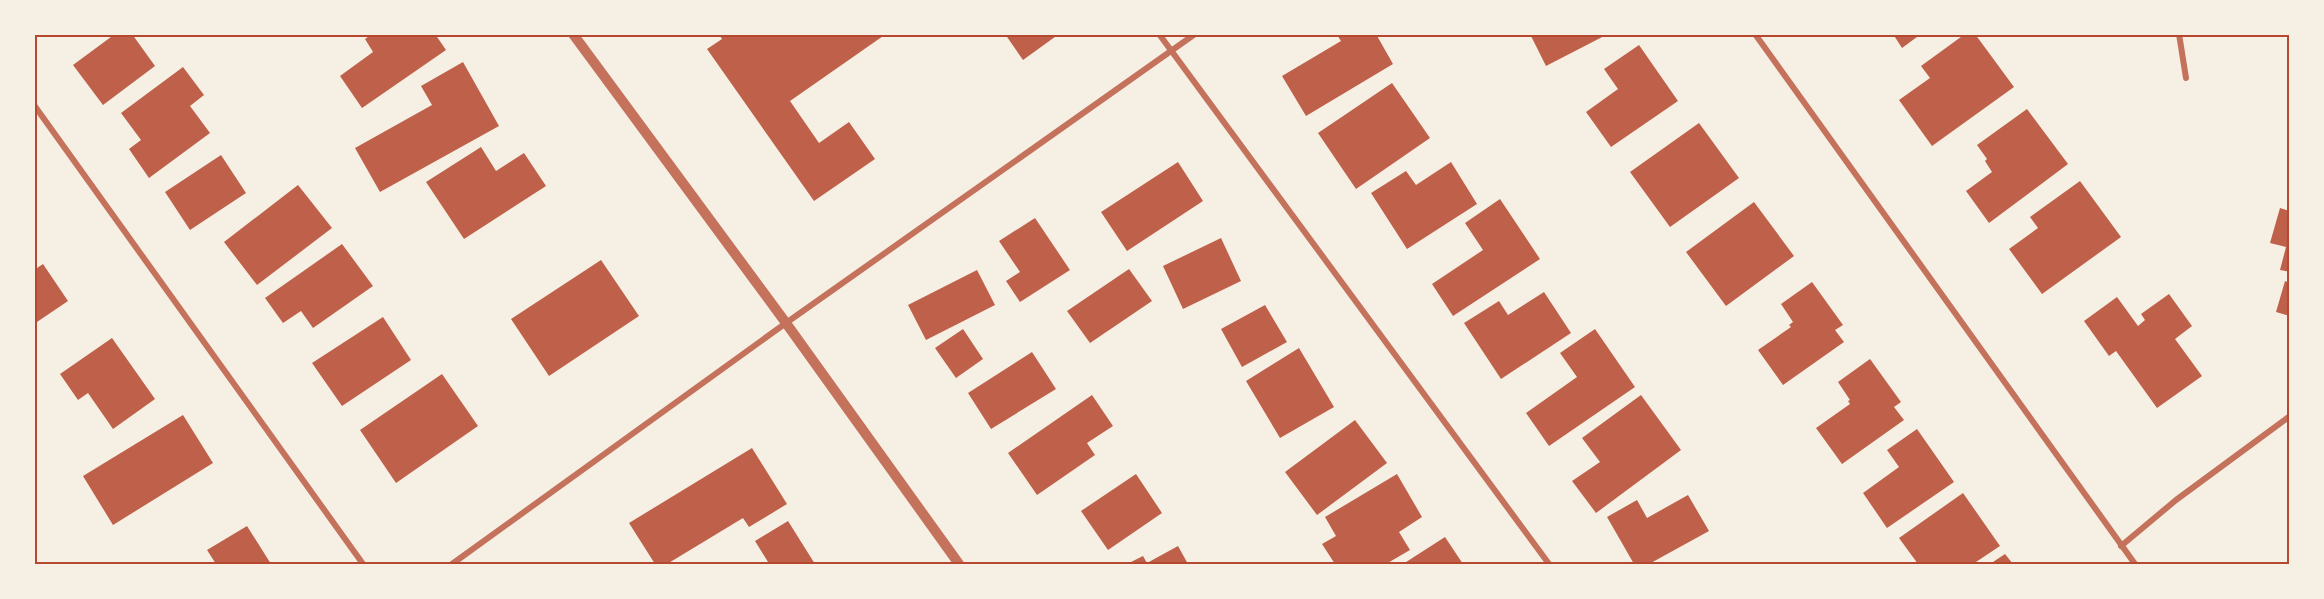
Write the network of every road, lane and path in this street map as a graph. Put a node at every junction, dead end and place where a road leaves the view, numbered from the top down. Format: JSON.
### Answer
{"nodes":[{"id":1,"x":573,"y":34,"type":"edge"},
{"id":2,"x":1160,"y":34,"type":"edge"},
{"id":3,"x":1195,"y":34,"type":"edge"},
{"id":4,"x":1755,"y":34,"type":"edge"},
{"id":5,"x":2179,"y":34,"type":"edge"},
{"id":6,"x":1171,"y":51,"type":"junction"},
{"id":7,"x":2186,"y":78,"type":"dead end"},
{"id":8,"x":34,"y":105,"type":"edge"},
{"id":9,"x":786,"y":323,"type":"junction"},
{"id":10,"x":2289,"y":416,"type":"edge"},
{"id":11,"x":2121,"y":546,"type":"junction"},
{"id":12,"x":363,"y":564,"type":"edge"},
{"id":13,"x":452,"y":564,"type":"edge"},
{"id":14,"x":959,"y":564,"type":"edge"},
{"id":15,"x":1550,"y":564,"type":"edge"},
{"id":16,"x":2135,"y":564,"type":"edge"}],
"edges":[{"from":1,"to":9,"type":"street"},
{"from":2,"to":6,"type":"street"},
{"from":3,"to":6,"type":"street"},
{"from":4,"to":11,"type":"street"},
{"from":5,"to":7,"type":"street"},
{"from":6,"to":9,"type":"street"},
{"from":6,"to":15,"type":"street"},
{"from":8,"to":12,"type":"street"},
{"from":9,"to":13,"type":"street"},
{"from":9,"to":14,"type":"street"},
{"from":10,"to":11,"type":"street"},
{"from":11,"to":16,"type":"street"}]}
